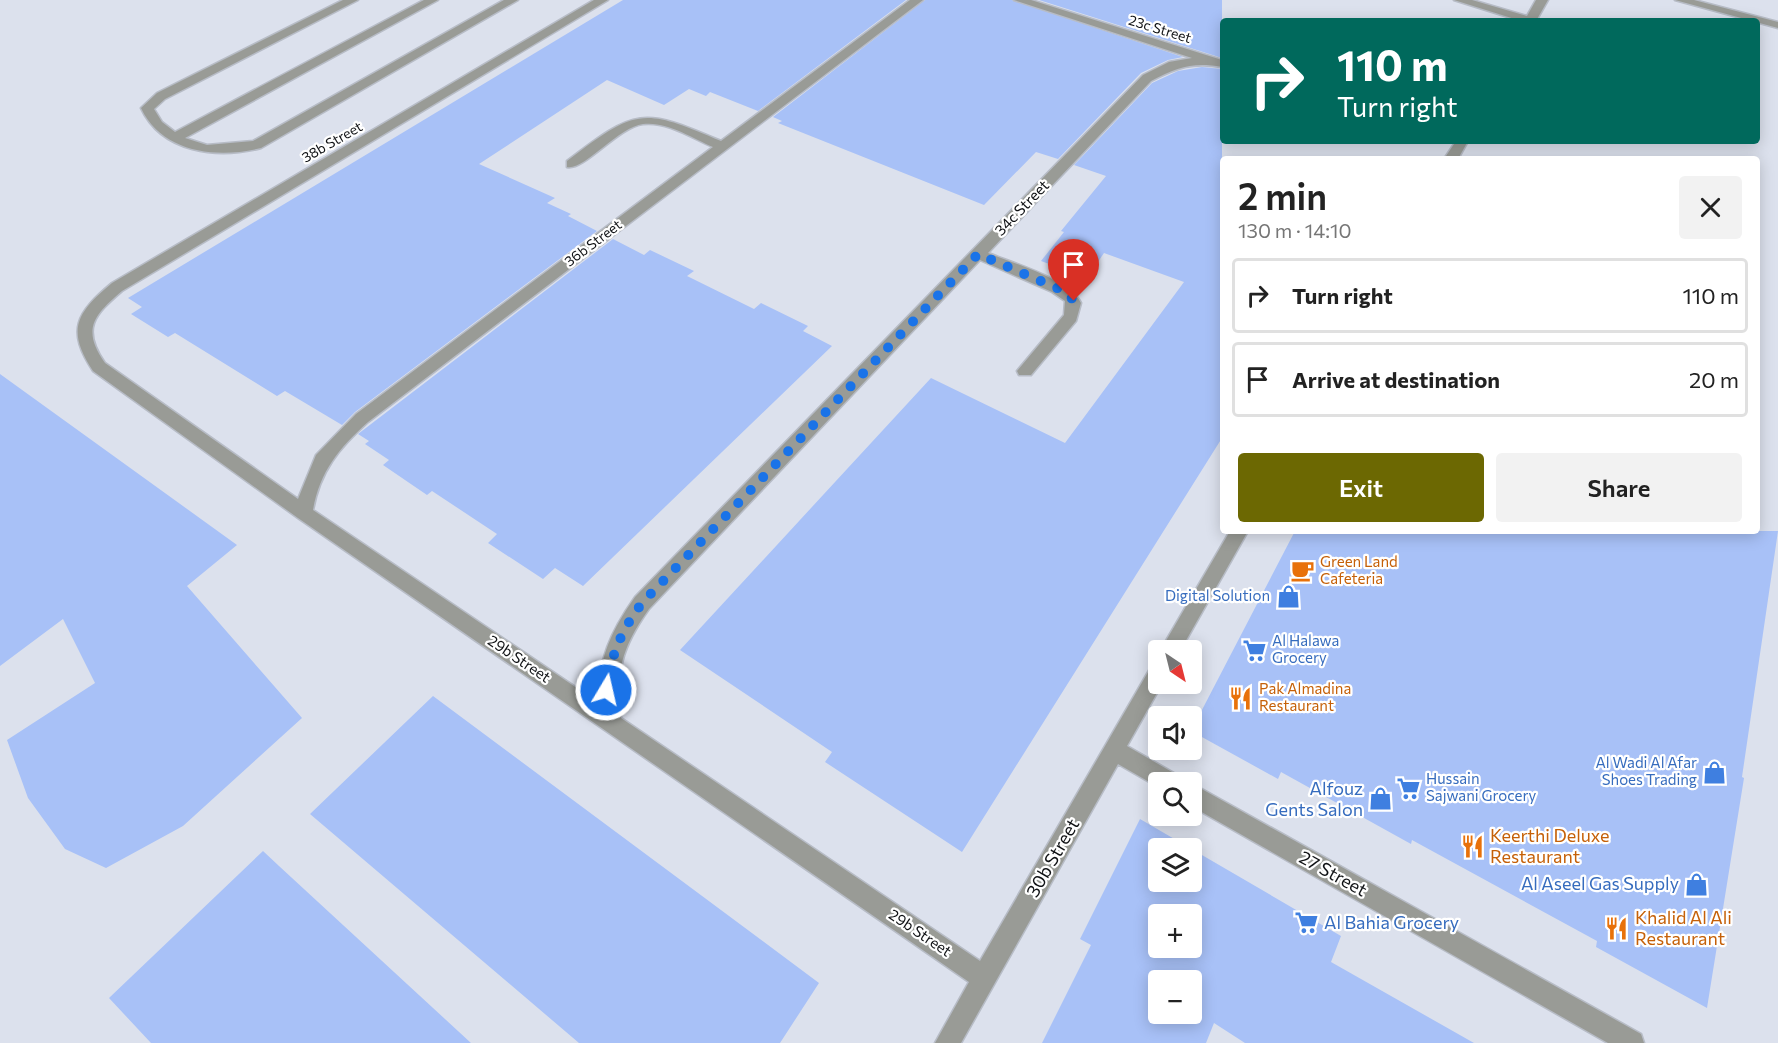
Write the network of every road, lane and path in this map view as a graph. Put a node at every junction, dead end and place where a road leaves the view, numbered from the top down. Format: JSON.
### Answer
{"nodes":[{"id":1,"x":352,"y":0,"type":"edge"},
{"id":2,"x":432,"y":0,"type":"edge"},
{"id":3,"x":512,"y":0,"type":"edge"},
{"id":4,"x":602,"y":0,"type":"edge"},
{"id":5,"x":917,"y":0,"type":"edge"},
{"id":6,"x":1020,"y":0,"type":"edge"},
{"id":7,"x":1460,"y":0,"type":"edge"},
{"id":8,"x":1491,"y":0,"type":"edge"},
{"id":9,"x":1542,"y":0,"type":"edge"},
{"id":10,"x":1681,"y":0,"type":"edge"},
{"id":11,"x":1532,"y":17,"type":"edge"},
{"id":12,"x":1751,"y":18,"type":"edge"},
{"id":13,"x":1760,"y":20,"type":"edge"},
{"id":14,"x":1778,"y":25,"type":"edge"},
{"id":15,"x":1215,"y":62,"type":"edge"},
{"id":16,"x":176,"y":137,"type":"junction"},
{"id":17,"x":723,"y":146,"type":"junction"},
{"id":18,"x":572,"y":164,"type":"dead end"},
{"id":19,"x":978,"y":254,"type":"junction"},
{"id":20,"x":84,"y":319,"type":"joint"},
{"id":21,"x":1025,"y":371,"type":"dead end"},
{"id":22,"x":304,"y":513,"type":"junction"},
{"id":23,"x":1237,"y":534,"type":"edge"},
{"id":24,"x":1176,"y":640,"type":"edge"},
{"id":25,"x":1148,"y":690,"type":"edge"},
{"id":26,"x":610,"y":722,"type":"junction"},
{"id":27,"x":1114,"y":750,"type":"junction"},
{"id":28,"x":1152,"y":772,"type":"edge"},
{"id":29,"x":1202,"y":800,"type":"edge"},
{"id":30,"x":984,"y":978,"type":"junction"},
{"id":31,"x":947,"y":1043,"type":"edge"},
{"id":32,"x":1632,"y":1043,"type":"edge"}],
"edges":[{"from":1,"to":16,"type":"street"},
{"from":2,"to":16,"type":"street"},
{"from":3,"to":16,"type":"street"},
{"from":4,"to":20,"type":"street","name":"38b Street"},
{"from":5,"to":17,"type":"street","name":"36b Street"},
{"from":6,"to":15,"type":"street","name":"23c Street"},
{"from":7,"to":11,"type":"street"},
{"from":8,"to":11,"type":"street"},
{"from":9,"to":11,"type":"street"},
{"from":10,"to":12,"type":"street"},
{"from":13,"to":14,"type":"street"},
{"from":15,"to":19,"type":"street","name":"34c Street"},
{"from":17,"to":18,"type":"street"},
{"from":17,"to":22,"type":"street","name":"36b Street"},
{"from":19,"to":21,"type":"street"},
{"from":19,"to":26,"type":"street","name":"34c Street"},
{"from":20,"to":22,"type":"street","name":"29b Street"},
{"from":22,"to":26,"type":"street","name":"29b Street"},
{"from":23,"to":24,"type":"street"},
{"from":25,"to":27,"type":"street","name":"30b Street"},
{"from":26,"to":30,"type":"street","name":"29b Street"},
{"from":27,"to":28,"type":"street"},
{"from":27,"to":30,"type":"street","name":"30b Street"},
{"from":29,"to":32,"type":"street","name":"27 Street"},
{"from":30,"to":31,"type":"street","name":"30b Street"}]}
